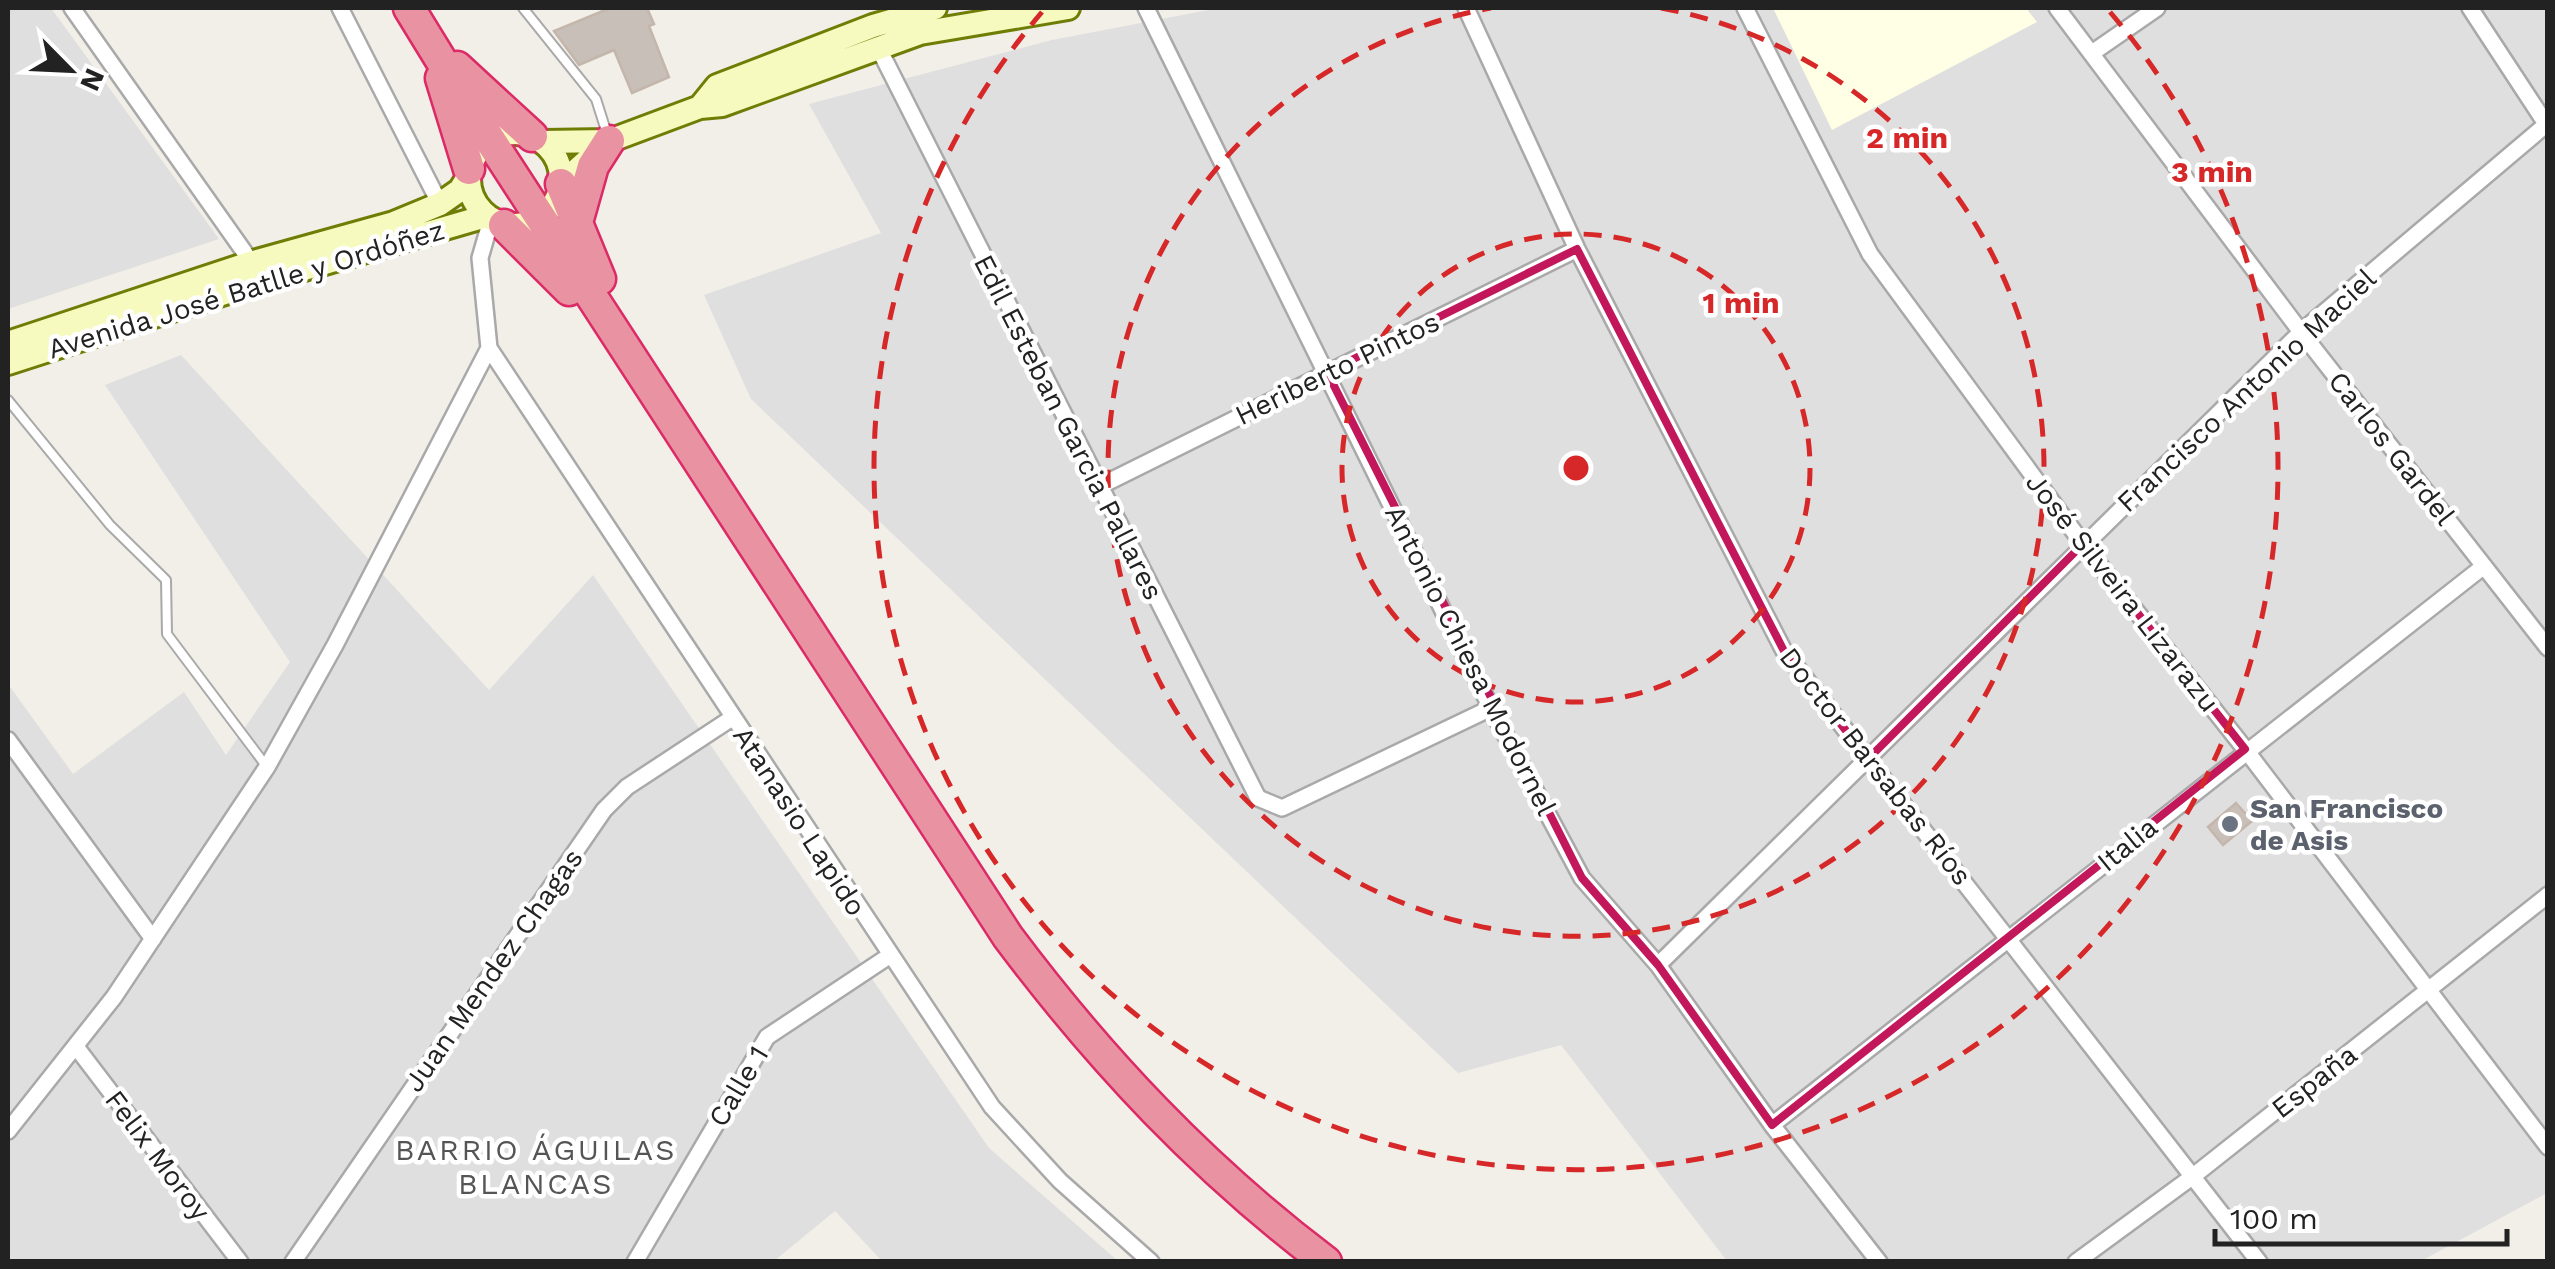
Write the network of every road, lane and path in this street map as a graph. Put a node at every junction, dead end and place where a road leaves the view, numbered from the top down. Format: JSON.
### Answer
{"nodes":[{"id":1,"x":72,"y":8,"type":"edge"},
{"id":2,"x":340,"y":8,"type":"edge"},
{"id":3,"x":409,"y":8,"type":"edge"},
{"id":4,"x":523,"y":8,"type":"edge"},
{"id":5,"x":935,"y":8,"type":"edge"},
{"id":6,"x":1068,"y":8,"type":"edge"},
{"id":7,"x":1146,"y":8,"type":"edge"},
{"id":8,"x":1466,"y":8,"type":"edge"},
{"id":9,"x":1745,"y":8,"type":"edge"},
{"id":10,"x":2058,"y":8,"type":"edge"},
{"id":11,"x":2156,"y":8,"type":"edge"},
{"id":12,"x":2470,"y":8,"type":"edge"},
{"id":13,"x":954,"y":16,"type":"edge"},
{"id":14,"x":878,"y":47,"type":"junction"},
{"id":15,"x":437,"y":50,"type":"junction"},
{"id":16,"x":2092,"y":53,"type":"junction"},
{"id":17,"x":700,"y":107,"type":"junction"},
{"id":18,"x":2547,"y":125,"type":"edge"},
{"id":19,"x":537,"y":138,"type":"junction"},
{"id":20,"x":490,"y":140,"type":"junction"},
{"id":21,"x":610,"y":141,"type":"junction"},
{"id":22,"x":468,"y":174,"type":"junction"},
{"id":23,"x":561,"y":184,"type":"junction"},
{"id":24,"x":440,"y":204,"type":"junction"},
{"id":25,"x":542,"y":218,"type":"junction"},
{"id":26,"x":578,"y":219,"type":"junction"},
{"id":27,"x":493,"y":220,"type":"junction"},
{"id":28,"x":397,"y":231,"type":"junction"},
{"id":29,"x":1577,"y":249,"type":"junction"},
{"id":30,"x":253,"y":273,"type":"junction"},
{"id":31,"x":2301,"y":332,"type":"junction"},
{"id":32,"x":619,"y":338,"type":"junction"},
{"id":33,"x":8,"y":343,"type":"edge"},
{"id":34,"x":488,"y":348,"type":"junction"},
{"id":35,"x":8,"y":363,"type":"edge"},
{"id":36,"x":1327,"y":372,"type":"junction"},
{"id":37,"x":8,"y":400,"type":"edge"},
{"id":38,"x":1098,"y":487,"type":"junction"},
{"id":39,"x":2083,"y":544,"type":"junction"},
{"id":40,"x":2484,"y":566,"type":"junction"},
{"id":41,"x":2548,"y":648,"type":"edge"},
{"id":42,"x":1491,"y":708,"type":"junction"},
{"id":43,"x":732,"y":718,"type":"junction"},
{"id":44,"x":8,"y":740,"type":"edge"},
{"id":45,"x":2246,"y":749,"type":"junction"},
{"id":46,"x":1868,"y":758,"type":"junction"},
{"id":47,"x":266,"y":766,"type":"junction"},
{"id":48,"x":2548,"y":895,"type":"edge"},
{"id":49,"x":154,"y":938,"type":"junction"},
{"id":50,"x":2010,"y":938,"type":"junction"},
{"id":51,"x":889,"y":956,"type":"junction"},
{"id":52,"x":1658,"y":965,"type":"junction"},
{"id":53,"x":2428,"y":992,"type":"junction"},
{"id":54,"x":77,"y":1048,"type":"junction"},
{"id":55,"x":1772,"y":1125,"type":"junction"},
{"id":56,"x":8,"y":1131,"type":"edge"},
{"id":57,"x":2548,"y":1147,"type":"edge"},
{"id":58,"x":2192,"y":1177,"type":"junction"},
{"id":59,"x":240,"y":1262,"type":"edge"},
{"id":60,"x":293,"y":1262,"type":"edge"},
{"id":61,"x":634,"y":1262,"type":"edge"},
{"id":62,"x":1151,"y":1262,"type":"edge"},
{"id":63,"x":1326,"y":1262,"type":"edge"},
{"id":64,"x":1879,"y":1262,"type":"edge"},
{"id":65,"x":2076,"y":1262,"type":"edge"},
{"id":66,"x":2259,"y":1262,"type":"edge"}],
"edges":[{"from":1,"to":30,"type":"street"},
{"from":2,"to":24,"type":"street"},
{"from":3,"to":15,"type":"highway"},
{"from":4,"to":21,"type":"lane"},
{"from":5,"to":17,"type":"street"},
{"from":6,"to":13,"type":"street"},
{"from":7,"to":36,"type":"street","name":"Antonio Chiesa Modornel"},
{"from":8,"to":29,"type":"street","name":"Doctor Barsabas Ríos"},
{"from":9,"to":39,"type":"street","name":"José Silveira Lizarazu"},
{"from":10,"to":16,"type":"street","name":"Carlos Gardel"},
{"from":11,"to":16,"type":"street"},
{"from":12,"to":18,"type":"street"},
{"from":13,"to":14,"type":"street"},
{"from":14,"to":17,"type":"street"},
{"from":14,"to":38,"type":"street","name":"Edil Esteban Garcia Pallares"},
{"from":15,"to":19,"type":"highway"},
{"from":15,"to":20,"type":"highway"},
{"from":15,"to":22,"type":"highway"},
{"from":16,"to":31,"type":"street","name":"Carlos Gardel"},
{"from":17,"to":21,"type":"street"},
{"from":18,"to":31,"type":"street","name":"Francisco Antonio Maciel"},
{"from":19,"to":20,"type":"street"},
{"from":19,"to":21,"type":"street"},
{"from":19,"to":23,"type":"street"},
{"from":20,"to":22,"type":"street","name":"Avenida José Batlle y Ordóñez"},
{"from":20,"to":25,"type":"highway"},
{"from":21,"to":23,"type":"street"},
{"from":21,"to":26,"type":"highway"},
{"from":22,"to":24,"type":"street","name":"Avenida José Batlle y Ordóñez"},
{"from":22,"to":27,"type":"street"},
{"from":23,"to":25,"type":"street"},
{"from":23,"to":26,"type":"highway"},
{"from":24,"to":28,"type":"street","name":"Avenida José Batlle y Ordóñez"},
{"from":25,"to":27,"type":"street","name":"Avenida José Batlle y Ordóñez"},
{"from":25,"to":32,"type":"highway"},
{"from":26,"to":32,"type":"highway"},
{"from":27,"to":28,"type":"street","name":"Avenida José Batlle y Ordóñez"},
{"from":27,"to":32,"type":"highway"},
{"from":27,"to":34,"type":"street"},
{"from":28,"to":30,"type":"street","name":"Avenida José Batlle y Ordóñez"},
{"from":29,"to":36,"type":"street","name":"Heriberto Pintos"},
{"from":29,"to":46,"type":"street","name":"Doctor Barsabas Ríos"},
{"from":30,"to":33,"type":"street","name":"Avenida José Batlle y Ordóñez"},
{"from":30,"to":35,"type":"street","name":"Avenida José Batlle y Ordóñez"},
{"from":31,"to":39,"type":"street","name":"Francisco Antonio Maciel"},
{"from":31,"to":40,"type":"street","name":"Carlos Gardel"},
{"from":32,"to":63,"type":"highway"},
{"from":34,"to":43,"type":"street","name":"Atanasio Lapido"},
{"from":34,"to":47,"type":"street"},
{"from":36,"to":38,"type":"street","name":"Heriberto Pintos"},
{"from":36,"to":42,"type":"street","name":"Antonio Chiesa Modornel"},
{"from":37,"to":47,"type":"lane"},
{"from":38,"to":42,"type":"street","name":"Edil Esteban Garcia Pallares"},
{"from":39,"to":45,"type":"street","name":"José Silveira Lizarazu"},
{"from":39,"to":46,"type":"street","name":"Francisco Antonio Maciel"},
{"from":40,"to":41,"type":"street","name":"Carlos Gardel"},
{"from":40,"to":45,"type":"street","name":"Italia"},
{"from":42,"to":52,"type":"street","name":"Antonio Chiesa Modornel"},
{"from":43,"to":51,"type":"street","name":"Atanasio Lapido"},
{"from":43,"to":60,"type":"street","name":"Juan Mendez Chagas"},
{"from":44,"to":49,"type":"street"},
{"from":45,"to":50,"type":"street","name":"Italia"},
{"from":45,"to":53,"type":"street","name":"José Silveira Lizarazu"},
{"from":46,"to":50,"type":"street","name":"Doctor Barsabas Ríos"},
{"from":46,"to":52,"type":"street","name":"Francisco Antonio Maciel"},
{"from":47,"to":49,"type":"street"},
{"from":48,"to":53,"type":"street","name":"España"},
{"from":49,"to":54,"type":"street"},
{"from":50,"to":55,"type":"street","name":"Italia"},
{"from":50,"to":58,"type":"street","name":"Doctor Barsabas Ríos"},
{"from":51,"to":61,"type":"street","name":"Calle 1"},
{"from":51,"to":62,"type":"street","name":"Atanasio Lapido"},
{"from":52,"to":55,"type":"street","name":"Antonio Chiesa Modornel"},
{"from":53,"to":57,"type":"street","name":"José Silveira Lizarazu"},
{"from":53,"to":58,"type":"street","name":"España"},
{"from":54,"to":56,"type":"street"},
{"from":54,"to":59,"type":"street","name":"Felix Moroy"},
{"from":55,"to":64,"type":"street","name":"Antonio Chiesa Modornel"},
{"from":58,"to":65,"type":"street","name":"España"},
{"from":58,"to":66,"type":"street","name":"Doctor Barsabas Ríos"}]}
